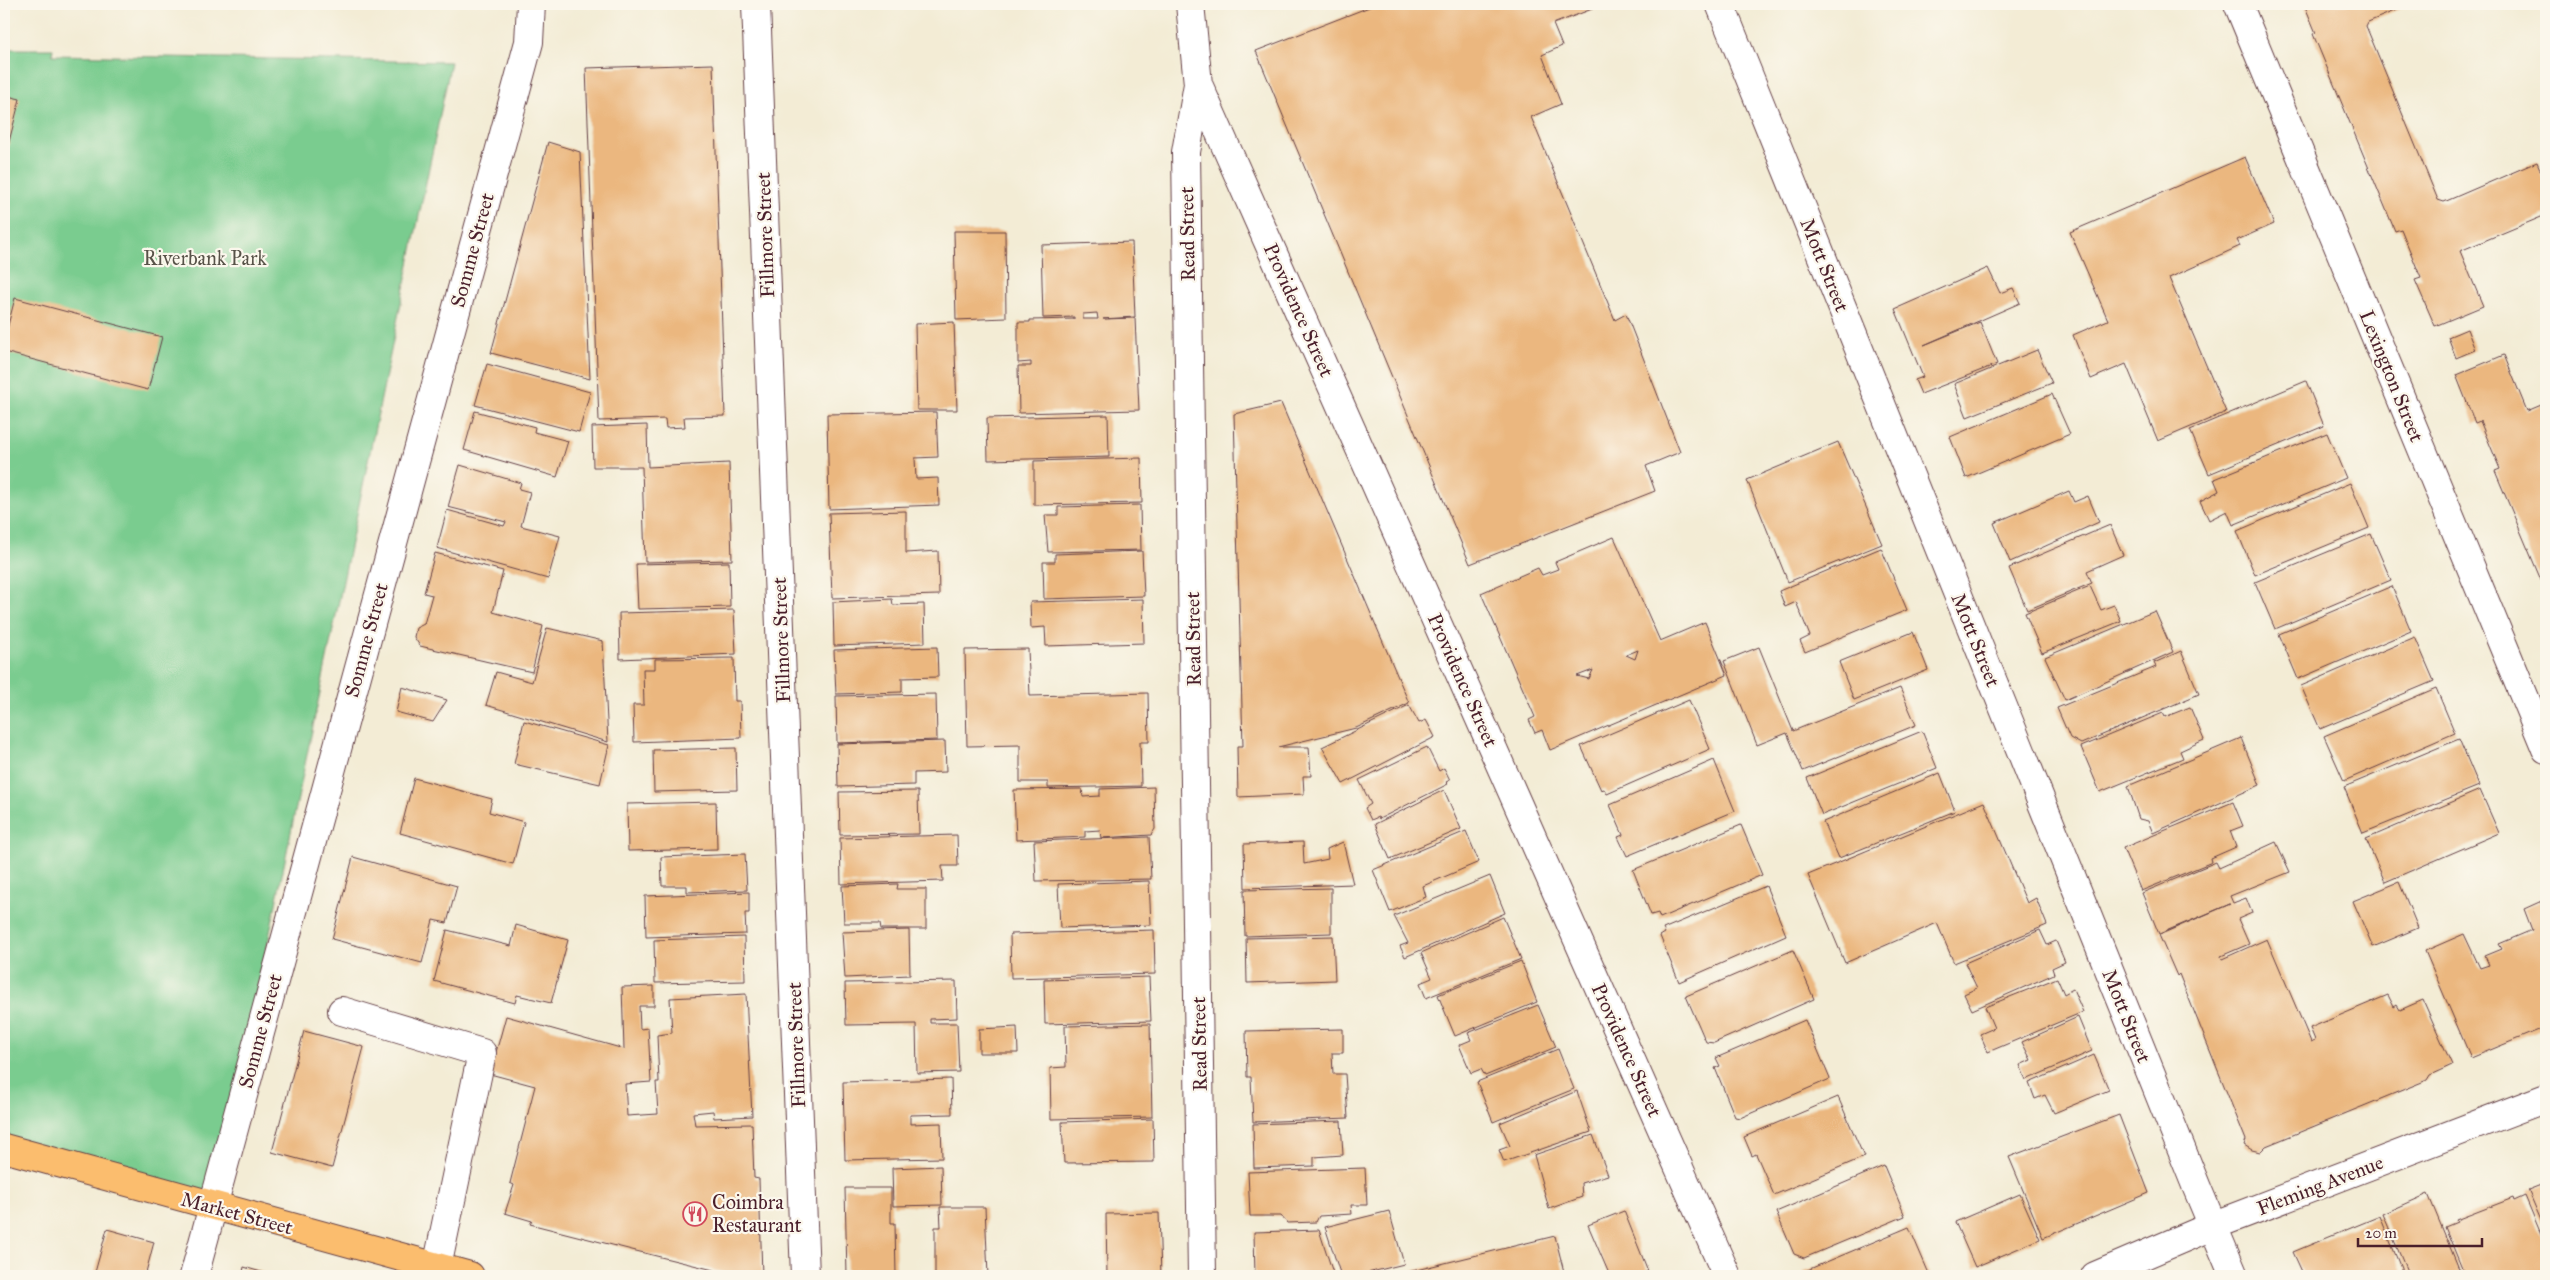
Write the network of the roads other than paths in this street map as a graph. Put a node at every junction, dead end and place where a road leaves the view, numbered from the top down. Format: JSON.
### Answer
{"nodes":[{"id":1,"x":531,"y":4,"type":"edge"},
{"id":2,"x":756,"y":4,"type":"edge"},
{"id":3,"x":1190,"y":4,"type":"edge"},
{"id":4,"x":1720,"y":4,"type":"edge"},
{"id":5,"x":2238,"y":4,"type":"edge"},
{"id":6,"x":1198,"y":84,"type":"junction"},
{"id":7,"x":2546,"y":749,"type":"edge"},
{"id":8,"x":342,"y":1011,"type":"dead end"},
{"id":9,"x":2546,"y":1098,"type":"edge"},
{"id":10,"x":4,"y":1148,"type":"edge"},
{"id":11,"x":213,"y":1207,"type":"junction"},
{"id":12,"x":2212,"y":1226,"type":"junction"},
{"id":13,"x":438,"y":1267,"type":"junction"},
{"id":14,"x":194,"y":1276,"type":"edge"},
{"id":15,"x":470,"y":1276,"type":"edge"},
{"id":16,"x":805,"y":1276,"type":"edge"},
{"id":17,"x":1202,"y":1276,"type":"edge"},
{"id":18,"x":1727,"y":1276,"type":"edge"},
{"id":19,"x":2096,"y":1276,"type":"edge"},
{"id":20,"x":2234,"y":1276,"type":"edge"}],
"edges":[{"from":1,"to":11,"type":"street","name":"Somme Street"},
{"from":2,"to":16,"type":"street","name":"Fillmore Street"},
{"from":3,"to":6,"type":"street","name":"Read Street"},
{"from":4,"to":12,"type":"street","name":"Mott Street"},
{"from":5,"to":7,"type":"street","name":"Lexington Street"},
{"from":6,"to":17,"type":"street","name":"Read Street"},
{"from":6,"to":18,"type":"street","name":"Providence Street"},
{"from":8,"to":13,"type":"street"},
{"from":9,"to":12,"type":"street","name":"Fleming Avenue"},
{"from":10,"to":11,"type":"main road","name":"Market Street"},
{"from":11,"to":13,"type":"main road","name":"Market Street"},
{"from":11,"to":14,"type":"street","name":"Somme Street"},
{"from":12,"to":19,"type":"street","name":"Fleming Avenue"},
{"from":12,"to":20,"type":"street","name":"Mott Street"},
{"from":13,"to":15,"type":"main road","name":"Market Street"}]}
